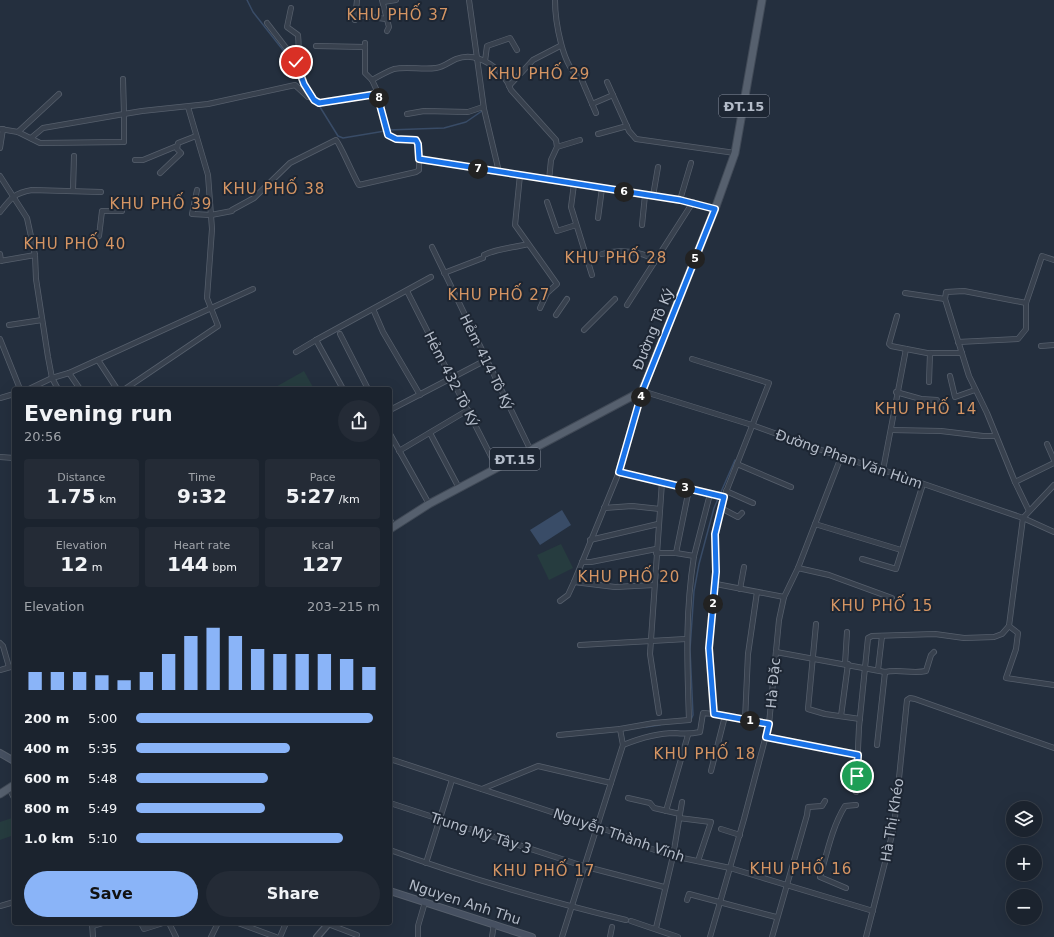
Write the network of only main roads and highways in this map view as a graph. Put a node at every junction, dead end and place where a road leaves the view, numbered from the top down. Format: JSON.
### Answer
{"nodes":[{"id":1,"x":762,"y":0,"type":"edge"},
{"id":2,"x":392,"y":524,"type":"edge"},
{"id":3,"x":0,"y":753,"type":"edge"},
{"id":4,"x":12,"y":760,"type":"edge"},
{"id":5,"x":11,"y":786,"type":"edge"},
{"id":6,"x":0,"y":794,"type":"edge"},
{"id":7,"x":392,"y":892,"type":"edge"},
{"id":8,"x":532,"y":937,"type":"edge"}],
"edges":[{"from":1,"to":2,"type":"main road","name":"Đường Tô Ký","number":"ĐT.15"},
{"from":3,"to":4,"type":"main road"},
{"from":5,"to":6,"type":"main road"},
{"from":7,"to":8,"type":"main road","name":"Nguyen Anh Thu"}]}
